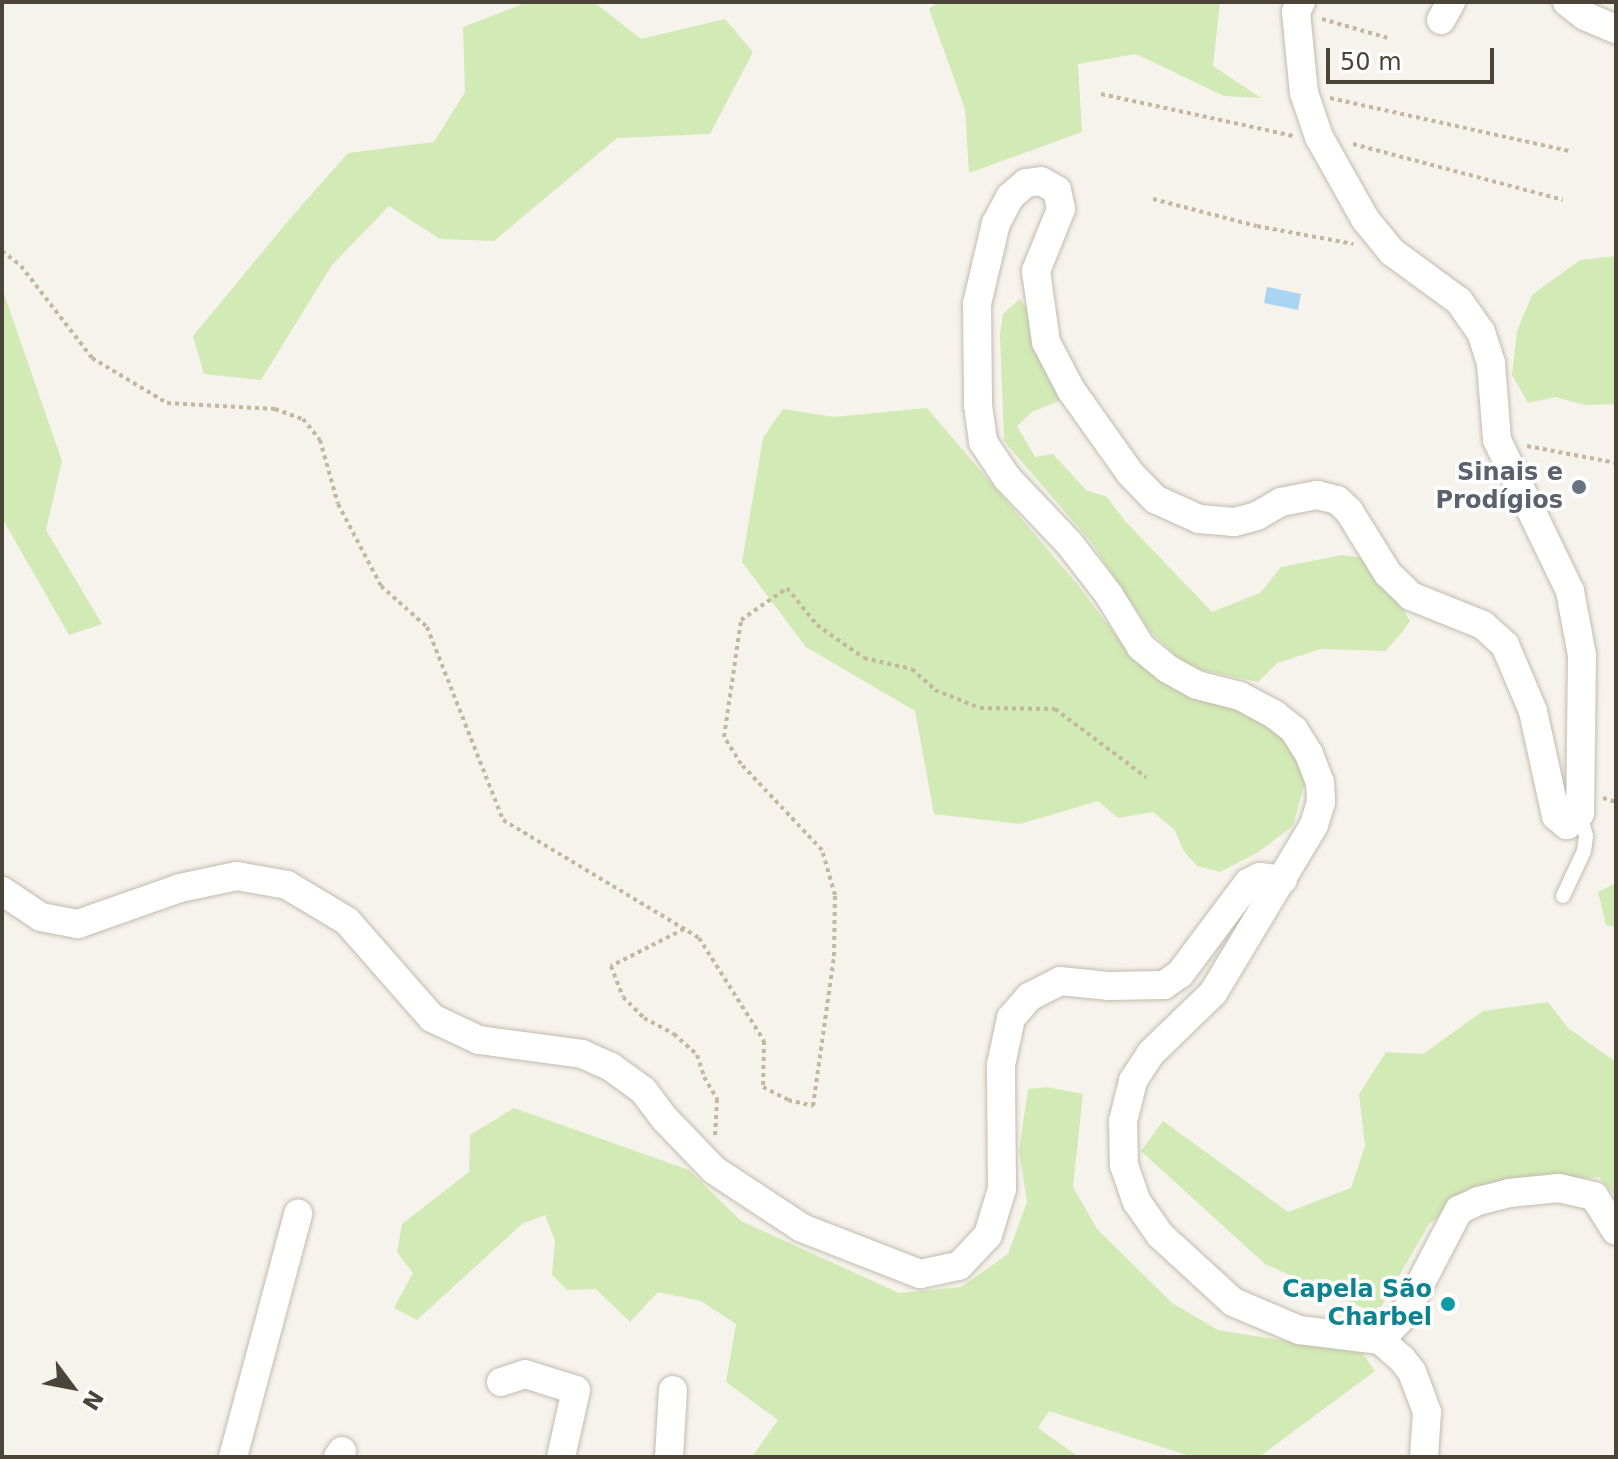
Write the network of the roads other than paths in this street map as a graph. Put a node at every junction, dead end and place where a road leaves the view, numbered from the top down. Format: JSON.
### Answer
{"nodes":[{"id":1,"x":1567,"y":2,"type":"edge"},
{"id":2,"x":1298,"y":7,"type":"edge"},
{"id":3,"x":1616,"y":29,"type":"edge"},
{"id":4,"x":1580,"y":813,"type":"junction"},
{"id":5,"x":1283,"y":880,"type":"junction"},
{"id":6,"x":2,"y":891,"type":"edge"},
{"id":7,"x":1563,"y":896,"type":"dead end"},
{"id":8,"x":298,"y":1214,"type":"dead end"},
{"id":9,"x":1616,"y":1231,"type":"edge"},
{"id":10,"x":1380,"y":1340,"type":"junction"},
{"id":11,"x":501,"y":1382,"type":"dead end"},
{"id":12,"x":673,"y":1390,"type":"dead end"},
{"id":13,"x":233,"y":1457,"type":"edge"},
{"id":14,"x":561,"y":1457,"type":"edge"},
{"id":15,"x":669,"y":1457,"type":"edge"},
{"id":16,"x":1424,"y":1457,"type":"edge"}],
"edges":[{"from":1,"to":3,"type":"street"},
{"from":2,"to":4,"type":"street"},
{"from":4,"to":5,"type":"street"},
{"from":4,"to":7,"type":"lane"},
{"from":5,"to":6,"type":"street"},
{"from":5,"to":10,"type":"street"},
{"from":8,"to":13,"type":"street"},
{"from":9,"to":10,"type":"street"},
{"from":10,"to":16,"type":"street"},
{"from":11,"to":14,"type":"street"},
{"from":12,"to":15,"type":"street"}]}
